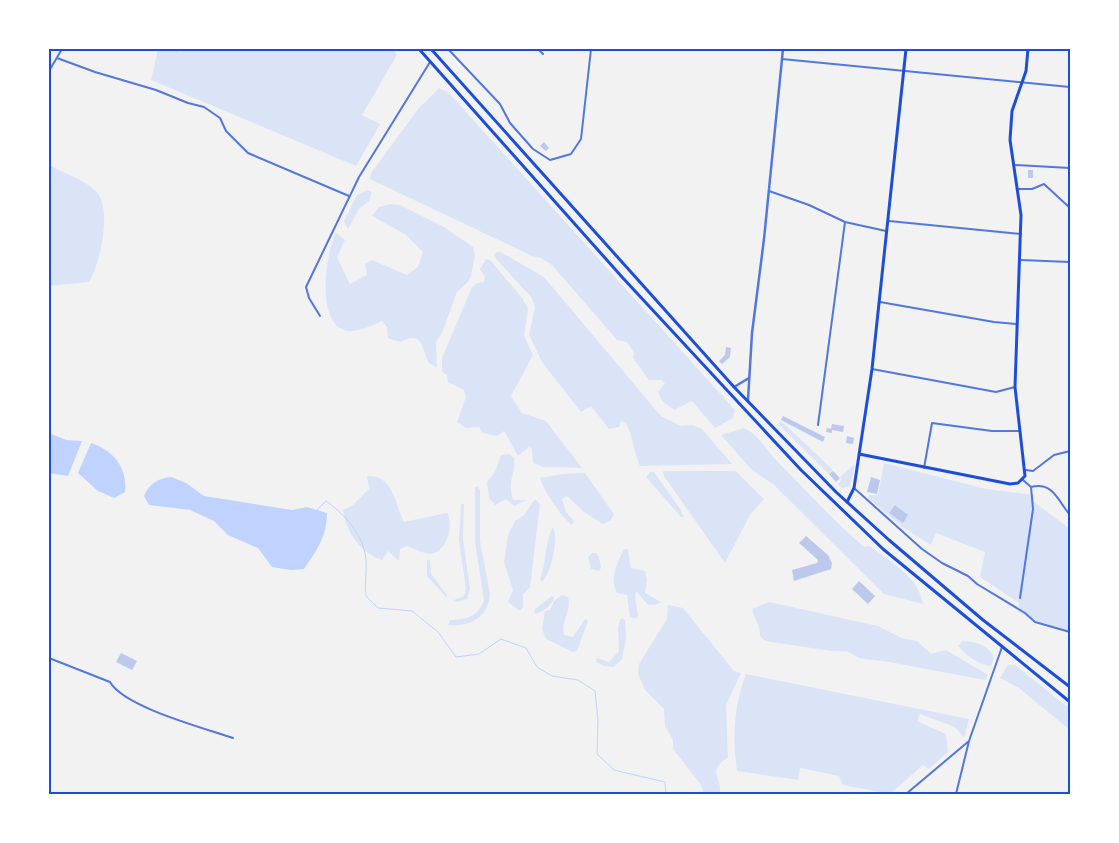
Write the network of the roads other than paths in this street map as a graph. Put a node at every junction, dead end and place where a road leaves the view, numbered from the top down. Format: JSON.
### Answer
{"nodes":[{"id":1,"x":62,"y":49,"type":"edge"},
{"id":2,"x":419,"y":49,"type":"edge"},
{"id":3,"x":430,"y":49,"type":"edge"},
{"id":4,"x":448,"y":49,"type":"edge"},
{"id":5,"x":538,"y":49,"type":"edge"},
{"id":6,"x":591,"y":49,"type":"edge"},
{"id":7,"x":783,"y":49,"type":"edge"},
{"id":8,"x":906,"y":49,"type":"edge"},
{"id":9,"x":1028,"y":49,"type":"edge"},
{"id":10,"x":543,"y":54,"type":"dead end"},
{"id":11,"x":57,"y":58,"type":"junction"},
{"id":12,"x":782,"y":59,"type":"junction"},
{"id":13,"x":431,"y":62,"type":"junction"},
{"id":14,"x":903,"y":70,"type":"junction"},
{"id":15,"x":49,"y":71,"type":"edge"},
{"id":16,"x":1022,"y":82,"type":"junction"},
{"id":17,"x":1070,"y":87,"type":"edge"},
{"id":18,"x":1012,"y":165,"type":"junction"},
{"id":19,"x":1070,"y":168,"type":"edge"},
{"id":20,"x":1017,"y":189,"type":"junction"},
{"id":21,"x":769,"y":192,"type":"junction"},
{"id":22,"x":349,"y":196,"type":"junction"},
{"id":23,"x":1070,"y":208,"type":"edge"},
{"id":24,"x":889,"y":221,"type":"junction"},
{"id":25,"x":845,"y":222,"type":"junction"},
{"id":26,"x":888,"y":231,"type":"junction"},
{"id":27,"x":1021,"y":234,"type":"junction"},
{"id":28,"x":1020,"y":260,"type":"junction"},
{"id":29,"x":1070,"y":262,"type":"edge"},
{"id":30,"x":880,"y":302,"type":"junction"},
{"id":31,"x":320,"y":316,"type":"dead end"},
{"id":32,"x":1017,"y":324,"type":"junction"},
{"id":33,"x":872,"y":369,"type":"junction"},
{"id":34,"x":749,"y":378,"type":"junction"},
{"id":35,"x":734,"y":387,"type":"junction"},
{"id":36,"x":1015,"y":388,"type":"junction"},
{"id":37,"x":748,"y":402,"type":"junction"},
{"id":38,"x":818,"y":425,"type":"dead end"},
{"id":39,"x":1019,"y":431,"type":"junction"},
{"id":40,"x":1070,"y":451,"type":"edge"},
{"id":41,"x":859,"y":454,"type":"junction"},
{"id":42,"x":924,"y":468,"type":"junction"},
{"id":43,"x":1026,"y":470,"type":"junction"},
{"id":44,"x":1023,"y":480,"type":"junction"},
{"id":45,"x":1031,"y":486,"type":"junction"},
{"id":46,"x":854,"y":488,"type":"junction"},
{"id":47,"x":847,"y":502,"type":"junction"},
{"id":48,"x":1070,"y":515,"type":"edge"},
{"id":49,"x":1020,"y":598,"type":"dead end"},
{"id":50,"x":1070,"y":632,"type":"edge"},
{"id":51,"x":1002,"y":647,"type":"junction"},
{"id":52,"x":49,"y":658,"type":"edge"},
{"id":53,"x":1070,"y":687,"type":"edge"},
{"id":54,"x":1070,"y":702,"type":"edge"},
{"id":55,"x":232,"y":738,"type":"dead end"},
{"id":56,"x":970,"y":741,"type":"junction"},
{"id":57,"x":906,"y":794,"type":"edge"},
{"id":58,"x":956,"y":794,"type":"edge"}],
"edges":[{"from":1,"to":11,"type":"street"},
{"from":2,"to":13,"type":"main road"},
{"from":3,"to":35,"type":"main road"},
{"from":4,"to":6,"type":"street"},
{"from":5,"to":10,"type":"street"},
{"from":7,"to":12,"type":"street"},
{"from":8,"to":14,"type":"main road"},
{"from":9,"to":16,"type":"main road"},
{"from":11,"to":15,"type":"street"},
{"from":11,"to":22,"type":"street"},
{"from":12,"to":14,"type":"street"},
{"from":12,"to":21,"type":"street"},
{"from":13,"to":22,"type":"street"},
{"from":13,"to":51,"type":"main road"},
{"from":14,"to":16,"type":"street"},
{"from":14,"to":24,"type":"main road"},
{"from":16,"to":17,"type":"street"},
{"from":16,"to":18,"type":"main road"},
{"from":18,"to":19,"type":"street"},
{"from":18,"to":20,"type":"main road"},
{"from":20,"to":23,"type":"street"},
{"from":20,"to":27,"type":"main road"},
{"from":21,"to":25,"type":"street"},
{"from":21,"to":34,"type":"street"},
{"from":22,"to":31,"type":"street"},
{"from":24,"to":26,"type":"main road"},
{"from":24,"to":27,"type":"street"},
{"from":25,"to":26,"type":"street"},
{"from":25,"to":38,"type":"street"},
{"from":26,"to":30,"type":"main road"},
{"from":27,"to":28,"type":"main road"},
{"from":28,"to":29,"type":"street"},
{"from":28,"to":32,"type":"main road"},
{"from":30,"to":32,"type":"street"},
{"from":30,"to":33,"type":"main road"},
{"from":32,"to":36,"type":"main road"},
{"from":33,"to":36,"type":"street"},
{"from":33,"to":41,"type":"main road"},
{"from":34,"to":35,"type":"street"},
{"from":34,"to":37,"type":"street"},
{"from":35,"to":37,"type":"main road"},
{"from":36,"to":39,"type":"main road"},
{"from":37,"to":47,"type":"main road"},
{"from":39,"to":42,"type":"street"},
{"from":39,"to":43,"type":"main road"},
{"from":40,"to":43,"type":"street"},
{"from":41,"to":42,"type":"main road"},
{"from":41,"to":46,"type":"main road"},
{"from":42,"to":44,"type":"main road"},
{"from":43,"to":44,"type":"main road"},
{"from":44,"to":45,"type":"street"},
{"from":45,"to":48,"type":"street"},
{"from":45,"to":49,"type":"street"},
{"from":46,"to":47,"type":"main road"},
{"from":46,"to":50,"type":"street"},
{"from":47,"to":53,"type":"main road"},
{"from":51,"to":54,"type":"main road"},
{"from":51,"to":56,"type":"street"},
{"from":52,"to":55,"type":"street"},
{"from":56,"to":57,"type":"street"},
{"from":56,"to":58,"type":"street"}]}
